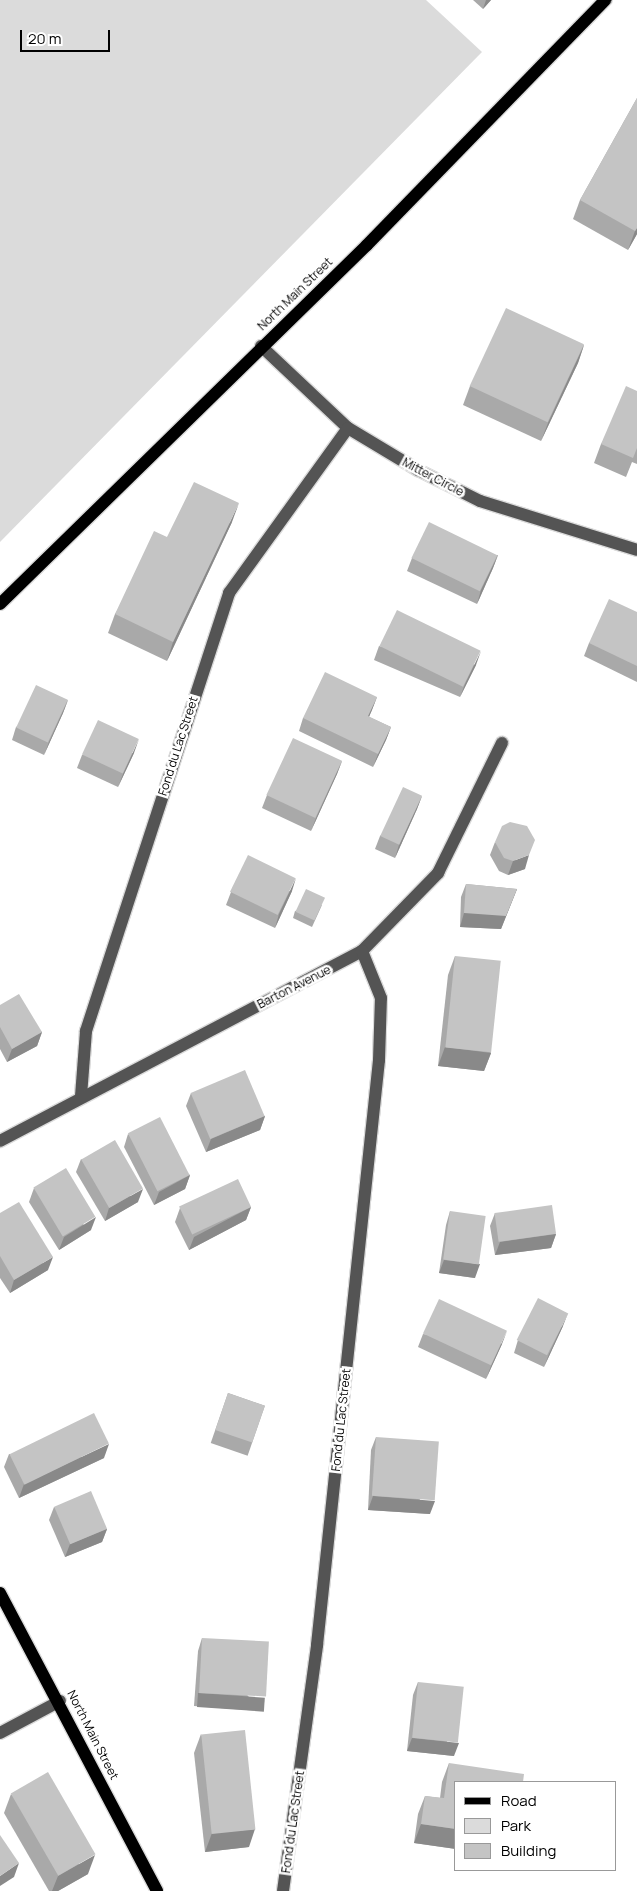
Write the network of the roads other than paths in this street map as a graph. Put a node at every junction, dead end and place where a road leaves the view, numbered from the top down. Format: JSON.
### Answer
{"nodes":[{"id":1,"x":605,"y":0,"type":"edge"},
{"id":2,"x":261,"y":346,"type":"junction"},
{"id":3,"x":348,"y":428,"type":"junction"},
{"id":4,"x":637,"y":550,"type":"edge"},
{"id":5,"x":0,"y":604,"type":"edge"},
{"id":6,"x":502,"y":743,"type":"dead end"},
{"id":7,"x":362,"y":951,"type":"junction"},
{"id":8,"x":81,"y":1096,"type":"junction"},
{"id":9,"x":0,"y":1141,"type":"edge"},
{"id":10,"x":0,"y":1593,"type":"edge"},
{"id":11,"x":60,"y":1701,"type":"junction"},
{"id":12,"x":0,"y":1733,"type":"edge"},
{"id":13,"x":157,"y":1891,"type":"edge"},
{"id":14,"x":283,"y":1891,"type":"edge"}],
"edges":[{"from":1,"to":2,"type":"main road","name":"North Main Street"},
{"from":2,"to":3,"type":"street","name":"Mitter Circle"},
{"from":2,"to":5,"type":"main road","name":"North Main Street"},
{"from":3,"to":4,"type":"street","name":"Mitter Circle"},
{"from":3,"to":8,"type":"street","name":"Fond du Lac Street"},
{"from":6,"to":7,"type":"street","name":"Barton Avenue"},
{"from":7,"to":8,"type":"street","name":"Barton Avenue"},
{"from":7,"to":14,"type":"street","name":"Fond du Lac Street"},
{"from":8,"to":9,"type":"street","name":"Barton Avenue"},
{"from":10,"to":11,"type":"main road","name":"North Main Street"},
{"from":11,"to":12,"type":"street"},
{"from":11,"to":13,"type":"main road","name":"North Main Street"}]}
